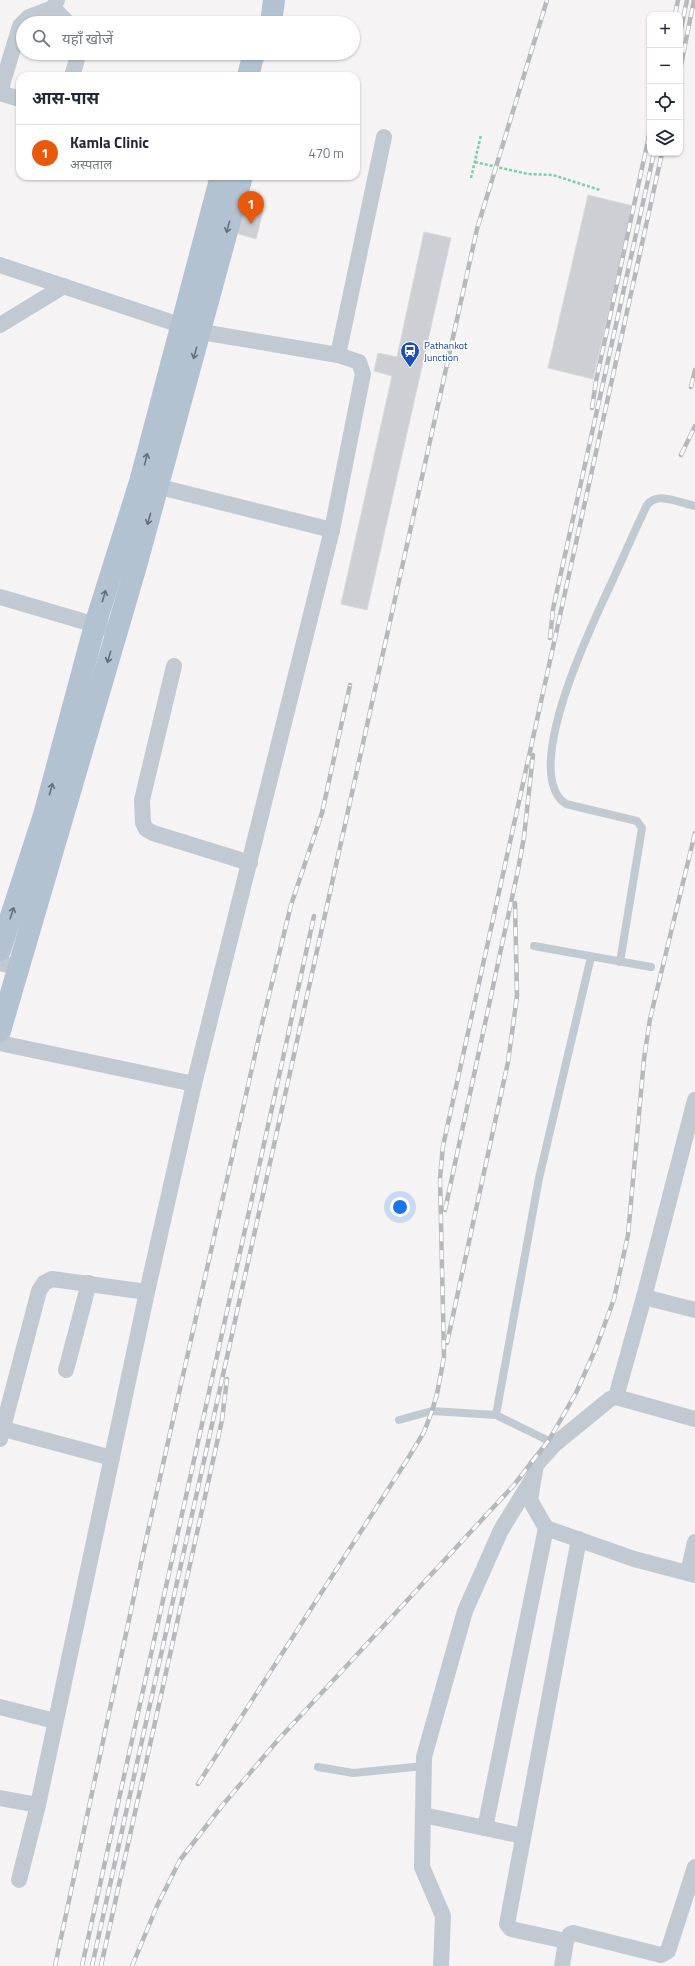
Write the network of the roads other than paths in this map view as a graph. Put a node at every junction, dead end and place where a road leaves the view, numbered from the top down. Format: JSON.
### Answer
{"nodes":[{"id":1,"x":262,"y":0,"type":"edge"},
{"id":2,"x":274,"y":0,"type":"edge"},
{"id":3,"x":55,"y":4,"type":"edge"},
{"id":4,"x":32,"y":16,"type":"edge"},
{"id":5,"x":63,"y":16,"type":"edge"},
{"id":6,"x":260,"y":16,"type":"edge"},
{"id":7,"x":272,"y":16,"type":"edge"},
{"id":8,"x":16,"y":34,"type":"edge"},
{"id":9,"x":77,"y":60,"type":"edge"},
{"id":10,"x":252,"y":60,"type":"edge"},
{"id":11,"x":265,"y":60,"type":"edge"},
{"id":12,"x":73,"y":72,"type":"edge"},
{"id":13,"x":249,"y":72,"type":"edge"},
{"id":14,"x":263,"y":72,"type":"edge"},
{"id":15,"x":16,"y":98,"type":"edge"},
{"id":16,"x":384,"y":138,"type":"dead end"},
{"id":17,"x":233,"y":180,"type":"edge"},
{"id":18,"x":233,"y":180,"type":"edge"},
{"id":19,"x":0,"y":265,"type":"edge"},
{"id":20,"x":64,"y":286,"type":"junction"},
{"id":21,"x":0,"y":324,"type":"edge"},
{"id":22,"x":180,"y":325,"type":"junction"},
{"id":23,"x":201,"y":332,"type":"junction"},
{"id":24,"x":338,"y":355,"type":"junction"},
{"id":25,"x":148,"y":484,"type":"junction"},
{"id":26,"x":695,"y":506,"type":"edge"},
{"id":27,"x":332,"y":530,"type":"junction"},
{"id":28,"x":0,"y":597,"type":"edge"},
{"id":29,"x":95,"y":625,"type":"junction"},
{"id":30,"x":116,"y":630,"type":"junction"},
{"id":31,"x":174,"y":666,"type":"dead end"},
{"id":32,"x":250,"y":863,"type":"junction"},
{"id":33,"x":534,"y":946,"type":"dead end"},
{"id":34,"x":0,"y":950,"type":"edge"},
{"id":35,"x":591,"y":957,"type":"junction"},
{"id":36,"x":620,"y":962,"type":"junction"},
{"id":37,"x":9,"y":965,"type":"edge"},
{"id":38,"x":651,"y":968,"type":"dead end"},
{"id":39,"x":0,"y":1031,"type":"edge"},
{"id":40,"x":0,"y":1043,"type":"edge"},
{"id":41,"x":194,"y":1084,"type":"junction"},
{"id":42,"x":695,"y":1100,"type":"edge"},
{"id":43,"x":89,"y":1283,"type":"junction"},
{"id":44,"x":147,"y":1292,"type":"junction"},
{"id":45,"x":644,"y":1297,"type":"junction"},
{"id":46,"x":695,"y":1310,"type":"edge"},
{"id":47,"x":66,"y":1370,"type":"dead end"},
{"id":48,"x":616,"y":1397,"type":"junction"},
{"id":49,"x":496,"y":1415,"type":"junction"},
{"id":50,"x":695,"y":1419,"type":"edge"},
{"id":51,"x":399,"y":1420,"type":"dead end"},
{"id":52,"x":1,"y":1432,"type":"edge"},
{"id":53,"x":555,"y":1444,"type":"junction"},
{"id":54,"x":112,"y":1458,"type":"junction"},
{"id":55,"x":533,"y":1478,"type":"junction"},
{"id":56,"x":546,"y":1528,"type":"junction"},
{"id":57,"x":579,"y":1539,"type":"junction"},
{"id":58,"x":695,"y":1542,"type":"edge"},
{"id":59,"x":692,"y":1574,"type":"edge"},
{"id":60,"x":0,"y":1707,"type":"edge"},
{"id":61,"x":55,"y":1721,"type":"junction"},
{"id":62,"x":424,"y":1766,"type":"junction"},
{"id":63,"x":318,"y":1767,"type":"dead end"},
{"id":64,"x":0,"y":1798,"type":"edge"},
{"id":65,"x":38,"y":1805,"type":"junction"},
{"id":66,"x":423,"y":1815,"type":"junction"},
{"id":67,"x":484,"y":1828,"type":"junction"},
{"id":68,"x":523,"y":1836,"type":"junction"},
{"id":69,"x":695,"y":1866,"type":"edge"},
{"id":70,"x":19,"y":1880,"type":"dead end"},
{"id":71,"x":566,"y":1942,"type":"junction"},
{"id":72,"x":441,"y":1966,"type":"edge"},
{"id":73,"x":562,"y":1966,"type":"edge"}],
"edges":[{"from":1,"to":6,"type":"main road"},
{"from":2,"to":7,"type":"main road"},
{"from":3,"to":4,"type":"street"},
{"from":3,"to":5,"type":"street"},
{"from":8,"to":15,"type":"street"},
{"from":9,"to":12,"type":"street"},
{"from":10,"to":13,"type":"main road"},
{"from":11,"to":14,"type":"main road"},
{"from":16,"to":24,"type":"street"},
{"from":17,"to":22,"type":"main road"},
{"from":18,"to":23,"type":"main road","one_way":true},
{"from":19,"to":20,"type":"street"},
{"from":20,"to":21,"type":"street"},
{"from":20,"to":22,"type":"street"},
{"from":22,"to":23,"type":"street"},
{"from":25,"to":22,"type":"main road","one_way":true},
{"from":23,"to":24,"type":"street"},
{"from":23,"to":25,"type":"main road","one_way":true},
{"from":24,"to":27,"type":"street"},
{"from":25,"to":27,"type":"street"},
{"from":29,"to":25,"type":"main road","one_way":true},
{"from":25,"to":30,"type":"main road","one_way":true},
{"from":26,"to":36,"type":"lane"},
{"from":27,"to":32,"type":"street"},
{"from":28,"to":29,"type":"street"},
{"from":29,"to":30,"type":"street"},
{"from":34,"to":29,"type":"main road","one_way":true},
{"from":30,"to":37,"type":"main road","one_way":true},
{"from":31,"to":32,"type":"street"},
{"from":32,"to":41,"type":"street"},
{"from":33,"to":35,"type":"lane"},
{"from":35,"to":36,"type":"lane"},
{"from":35,"to":49,"type":"lane"},
{"from":36,"to":38,"type":"lane"},
{"from":37,"to":39,"type":"main road"},
{"from":40,"to":41,"type":"street"},
{"from":41,"to":44,"type":"street"},
{"from":42,"to":45,"type":"street"},
{"from":43,"to":44,"type":"street"},
{"from":43,"to":47,"type":"street"},
{"from":43,"to":52,"type":"street"},
{"from":44,"to":54,"type":"street"},
{"from":45,"to":46,"type":"street"},
{"from":45,"to":48,"type":"street"},
{"from":48,"to":50,"type":"street"},
{"from":48,"to":53,"type":"street"},
{"from":49,"to":51,"type":"lane"},
{"from":49,"to":53,"type":"lane"},
{"from":52,"to":54,"type":"street"},
{"from":53,"to":55,"type":"street"},
{"from":54,"to":61,"type":"street"},
{"from":55,"to":56,"type":"street"},
{"from":55,"to":62,"type":"street"},
{"from":56,"to":57,"type":"street"},
{"from":56,"to":67,"type":"street"},
{"from":57,"to":59,"type":"street"},
{"from":57,"to":68,"type":"street"},
{"from":58,"to":59,"type":"street"},
{"from":60,"to":61,"type":"street"},
{"from":61,"to":65,"type":"street"},
{"from":62,"to":63,"type":"lane"},
{"from":62,"to":66,"type":"street"},
{"from":64,"to":65,"type":"street"},
{"from":65,"to":70,"type":"street"},
{"from":66,"to":67,"type":"street"},
{"from":66,"to":72,"type":"street"},
{"from":67,"to":68,"type":"street"},
{"from":68,"to":71,"type":"street"},
{"from":69,"to":71,"type":"street"},
{"from":71,"to":73,"type":"street"}]}
